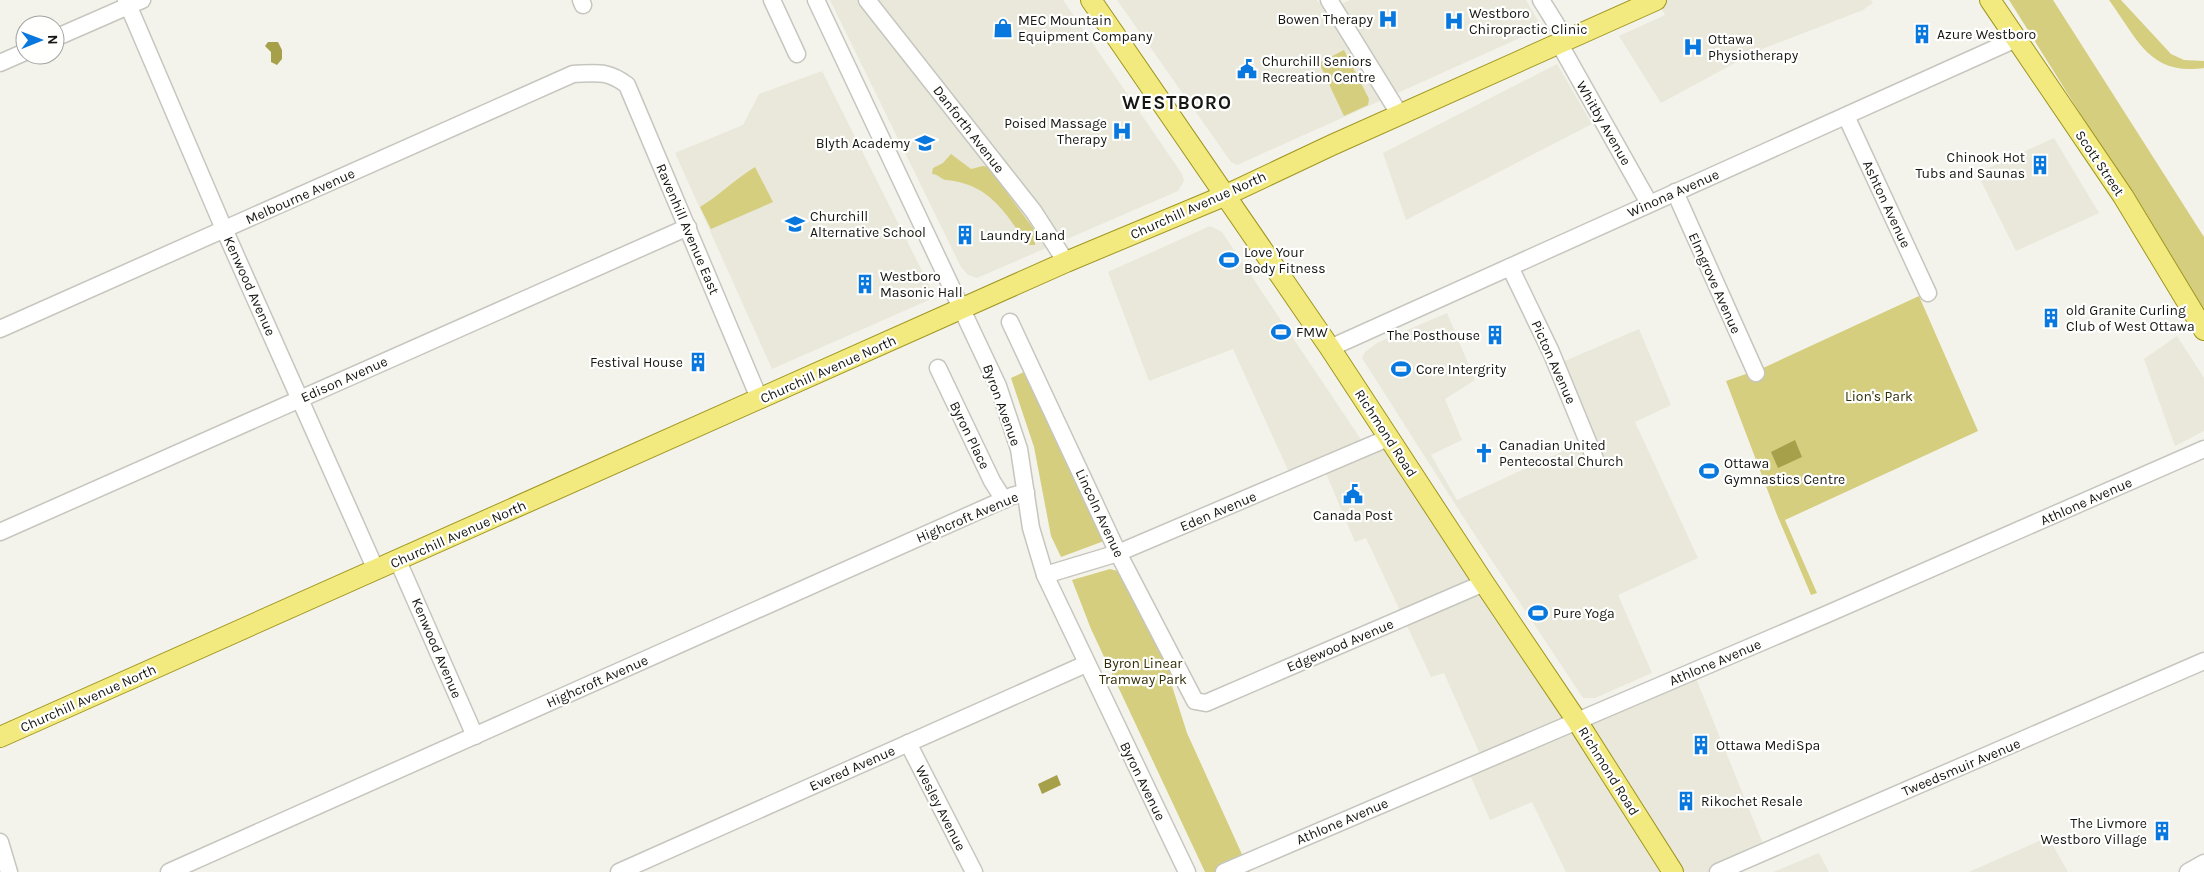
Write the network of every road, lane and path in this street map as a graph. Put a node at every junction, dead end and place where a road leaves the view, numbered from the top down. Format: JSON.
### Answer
{"nodes":[{"id":1,"x":772,"y":0,"type":"edge"},
{"id":2,"x":816,"y":0,"type":"edge"},
{"id":3,"x":867,"y":0,"type":"edge"},
{"id":4,"x":1091,"y":0,"type":"edge"},
{"id":5,"x":1329,"y":0,"type":"edge"},
{"id":6,"x":1541,"y":0,"type":"edge"},
{"id":7,"x":1656,"y":0,"type":"edge"},
{"id":8,"x":1990,"y":0,"type":"edge"},
{"id":9,"x":132,"y":2,"type":"edge"},
{"id":10,"x":65,"y":33,"type":"edge"},
{"id":11,"x":2016,"y":39,"type":"junction"},
{"id":12,"x":1562,"y":42,"type":"junction"},
{"id":13,"x":797,"y":54,"type":"dead end"},
{"id":14,"x":15,"y":56,"type":"edge"},
{"id":15,"x":0,"y":63,"type":"edge"},
{"id":16,"x":603,"y":72,"type":"joint"},
{"id":17,"x":1400,"y":115,"type":"junction"},
{"id":18,"x":1846,"y":116,"type":"junction"},
{"id":19,"x":1675,"y":192,"type":"junction"},
{"id":20,"x":1224,"y":196,"type":"junction"},
{"id":21,"x":1649,"y":202,"type":"junction"},
{"id":22,"x":688,"y":227,"type":"junction"},
{"id":23,"x":224,"y":229,"type":"junction"},
{"id":24,"x":1066,"y":262,"type":"junction"},
{"id":25,"x":1510,"y":267,"type":"junction"},
{"id":26,"x":1928,"y":293,"type":"dead end"},
{"id":27,"x":962,"y":309,"type":"junction"},
{"id":28,"x":1010,"y":322,"type":"dead end"},
{"id":29,"x":0,"y":329,"type":"edge"},
{"id":30,"x":2204,"y":330,"type":"edge"},
{"id":31,"x":1330,"y":348,"type":"junction"},
{"id":32,"x":938,"y":368,"type":"dead end"},
{"id":33,"x":1756,"y":373,"type":"dead end"},
{"id":34,"x":759,"y":398,"type":"junction"},
{"id":35,"x":301,"y":399,"type":"junction"},
{"id":36,"x":1388,"y":438,"type":"junction"},
{"id":37,"x":2204,"y":449,"type":"edge"},
{"id":38,"x":1595,"y":459,"type":"dead end"},
{"id":39,"x":1026,"y":492,"type":"junction"},
{"id":40,"x":1004,"y":500,"type":"junction"},
{"id":41,"x":0,"y":532,"type":"edge"},
{"id":42,"x":1118,"y":553,"type":"junction"},
{"id":43,"x":398,"y":561,"type":"junction"},
{"id":44,"x":376,"y":570,"type":"junction"},
{"id":45,"x":1045,"y":575,"type":"junction"},
{"id":46,"x":1484,"y":583,"type":"junction"},
{"id":47,"x":2204,"y":661,"type":"edge"},
{"id":48,"x":1086,"y":664,"type":"junction"},
{"id":49,"x":1194,"y":701,"type":"joint"},
{"id":50,"x":1577,"y":721,"type":"junction"},
{"id":51,"x":475,"y":736,"type":"junction"},
{"id":52,"x":0,"y":737,"type":"edge"},
{"id":53,"x":908,"y":744,"type":"junction"},
{"id":54,"x":0,"y":842,"type":"edge"},
{"id":55,"x":2204,"y":863,"type":"edge"},
{"id":56,"x":9,"y":872,"type":"edge"},
{"id":57,"x":169,"y":872,"type":"edge"},
{"id":58,"x":619,"y":872,"type":"edge"},
{"id":59,"x":974,"y":872,"type":"edge"},
{"id":60,"x":1187,"y":872,"type":"edge"},
{"id":61,"x":1224,"y":872,"type":"edge"},
{"id":62,"x":1673,"y":872,"type":"edge"},
{"id":63,"x":1718,"y":872,"type":"edge"},
{"id":64,"x":2188,"y":872,"type":"edge"}],
"edges":[{"from":1,"to":13,"type":"street"},
{"from":2,"to":27,"type":"street","name":"Byron Avenue"},
{"from":3,"to":24,"type":"street","name":"Danforth Avenue"},
{"from":4,"to":20,"type":"main road","name":"Richmond Road"},
{"from":5,"to":17,"type":"street"},
{"from":6,"to":12,"type":"street","name":"Whitby Avenue"},
{"from":7,"to":12,"type":"main road","name":"Churchill Avenue North"},
{"from":8,"to":11,"type":"main road","name":"Scott Street"},
{"from":9,"to":10,"type":"street"},
{"from":9,"to":23,"type":"street","name":"Kenwood Avenue"},
{"from":11,"to":18,"type":"street","name":"Winona Avenue"},
{"from":11,"to":30,"type":"main road","name":"Scott Street"},
{"from":12,"to":17,"type":"main road","name":"Churchill Avenue North"},
{"from":12,"to":21,"type":"street","name":"Whitby Avenue"},
{"from":14,"to":15,"type":"street"},
{"from":16,"to":22,"type":"street","name":"Ravenhill Avenue East"},
{"from":16,"to":23,"type":"street","name":"Melbourne Avenue"},
{"from":17,"to":20,"type":"main road","name":"Churchill Avenue North"},
{"from":18,"to":19,"type":"street","name":"Winona Avenue"},
{"from":18,"to":26,"type":"street","name":"Ashton Avenue"},
{"from":19,"to":21,"type":"street","name":"Winona Avenue"},
{"from":19,"to":33,"type":"street","name":"Elmgrove Avenue"},
{"from":20,"to":24,"type":"main road","name":"Churchill Avenue North"},
{"from":20,"to":31,"type":"main road","name":"Richmond Road"},
{"from":21,"to":25,"type":"street","name":"Winona Avenue"},
{"from":22,"to":34,"type":"street","name":"Ravenhill Avenue East"},
{"from":22,"to":35,"type":"street","name":"Edison Avenue"},
{"from":23,"to":29,"type":"street","name":"Melbourne Avenue"},
{"from":23,"to":35,"type":"street","name":"Kenwood Avenue"},
{"from":24,"to":27,"type":"main road","name":"Churchill Avenue North"},
{"from":25,"to":31,"type":"street","name":"Winona Avenue"},
{"from":25,"to":38,"type":"street","name":"Picton Avenue"},
{"from":27,"to":34,"type":"main road","name":"Churchill Avenue North"},
{"from":27,"to":39,"type":"street","name":"Byron Avenue"},
{"from":28,"to":42,"type":"street","name":"Lincoln Avenue"},
{"from":31,"to":36,"type":"main road","name":"Richmond Road"},
{"from":32,"to":40,"type":"street","name":"Byron Place"},
{"from":34,"to":43,"type":"main road","name":"Churchill Avenue North"},
{"from":35,"to":41,"type":"street","name":"Edison Avenue"},
{"from":35,"to":44,"type":"street","name":"Kenwood Avenue"},
{"from":36,"to":42,"type":"street","name":"Eden Avenue"},
{"from":36,"to":46,"type":"main road","name":"Richmond Road"},
{"from":37,"to":50,"type":"street","name":"Athlone Avenue"},
{"from":39,"to":40,"type":"street","name":"Highcroft Avenue"},
{"from":39,"to":45,"type":"street","name":"Byron Avenue"},
{"from":40,"to":51,"type":"street","name":"Highcroft Avenue"},
{"from":42,"to":45,"type":"street","name":"Eden Avenue"},
{"from":42,"to":49,"type":"street","name":"Lincoln Avenue"},
{"from":43,"to":44,"type":"main road","name":"Churchill Avenue North"},
{"from":43,"to":51,"type":"street","name":"Kenwood Avenue"},
{"from":44,"to":52,"type":"main road","name":"Churchill Avenue North"},
{"from":45,"to":48,"type":"street","name":"Byron Avenue"},
{"from":46,"to":49,"type":"street","name":"Edgewood Avenue"},
{"from":46,"to":50,"type":"main road","name":"Richmond Road"},
{"from":47,"to":63,"type":"street","name":"Tweedsmuir Avenue"},
{"from":48,"to":53,"type":"street","name":"Evered Avenue"},
{"from":48,"to":60,"type":"street","name":"Byron Avenue"},
{"from":50,"to":61,"type":"street","name":"Athlone Avenue"},
{"from":50,"to":62,"type":"main road","name":"Richmond Road"},
{"from":51,"to":57,"type":"street","name":"Highcroft Avenue"},
{"from":53,"to":58,"type":"street","name":"Evered Avenue"},
{"from":53,"to":59,"type":"street","name":"Wesley Avenue"},
{"from":54,"to":56,"type":"street"},
{"from":55,"to":64,"type":"street"}]}
